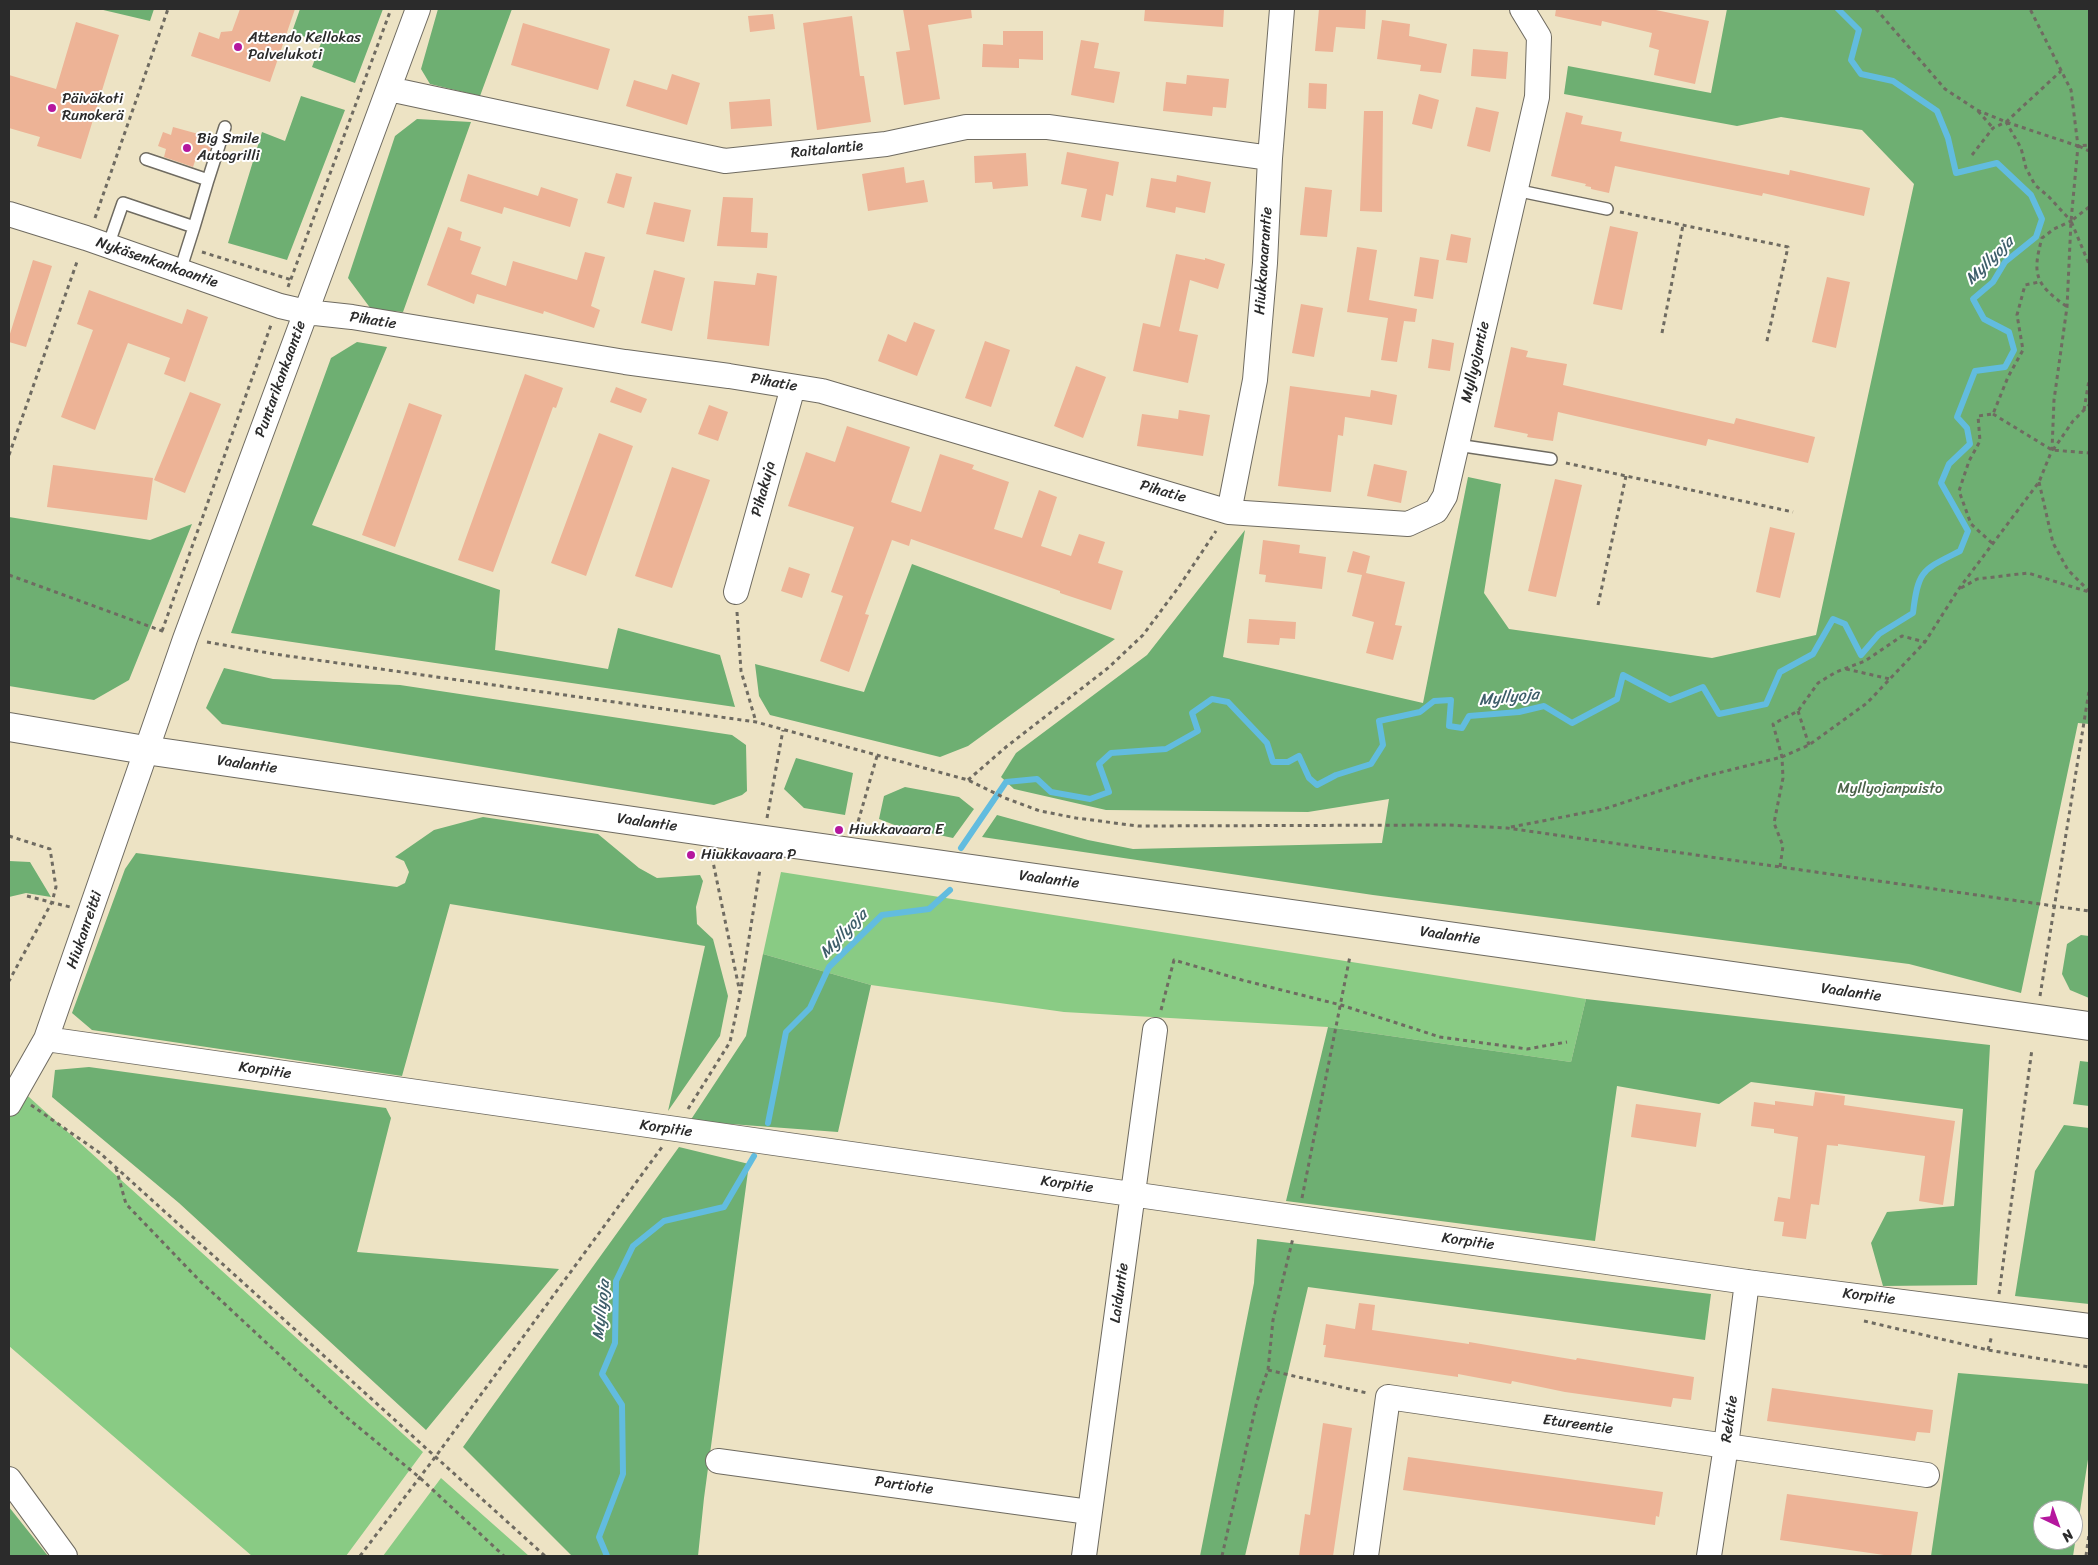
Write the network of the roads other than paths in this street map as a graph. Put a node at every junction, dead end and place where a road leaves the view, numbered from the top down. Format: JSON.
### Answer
{"nodes":[{"id":1,"x":418,"y":9,"type":"edge"},
{"id":2,"x":1282,"y":9,"type":"edge"},
{"id":3,"x":1522,"y":9,"type":"edge"},
{"id":4,"x":389,"y":89,"type":"junction"},
{"id":5,"x":225,"y":127,"type":"dead end"},
{"id":6,"x":1270,"y":158,"type":"junction"},
{"id":7,"x":146,"y":160,"type":"dead end"},
{"id":8,"x":208,"y":180,"type":"junction"},
{"id":9,"x":1515,"y":190,"type":"junction"},
{"id":10,"x":1607,"y":209,"type":"road end"},
{"id":11,"x":9,"y":214,"type":"edge"},
{"id":12,"x":194,"y":227,"type":"junction"},
{"id":13,"x":108,"y":246,"type":"junction"},
{"id":14,"x":180,"y":271,"type":"junction"},
{"id":15,"x":306,"y":312,"type":"junction"},
{"id":16,"x":792,"y":387,"type":"junction"},
{"id":17,"x":1457,"y":445,"type":"junction"},
{"id":18,"x":1551,"y":460,"type":"road end"},
{"id":19,"x":1229,"y":512,"type":"junction"},
{"id":20,"x":736,"y":592,"type":"road end"},
{"id":21,"x":9,"y":727,"type":"edge"},
{"id":22,"x":145,"y":750,"type":"junction"},
{"id":23,"x":2089,"y":1026,"type":"edge"},
{"id":24,"x":1155,"y":1030,"type":"road end"},
{"id":25,"x":46,"y":1039,"type":"junction"},
{"id":26,"x":12,"y":1099,"type":"edge"},
{"id":27,"x":1134,"y":1195,"type":"junction"},
{"id":28,"x":1747,"y":1282,"type":"junction"},
{"id":29,"x":2089,"y":1326,"type":"edge"},
{"id":30,"x":1726,"y":1446,"type":"junction"},
{"id":31,"x":718,"y":1461,"type":"dead end"},
{"id":32,"x":1927,"y":1475,"type":"dead end"},
{"id":33,"x":9,"y":1479,"type":"edge"},
{"id":34,"x":1089,"y":1512,"type":"junction"},
{"id":35,"x":64,"y":1556,"type":"edge"},
{"id":36,"x":1084,"y":1556,"type":"edge"},
{"id":37,"x":1366,"y":1556,"type":"edge"},
{"id":38,"x":1709,"y":1556,"type":"edge"}],
"edges":[{"from":1,"to":4,"type":"street","name":"Puntarikankaantie"},
{"from":2,"to":6,"type":"street","name":"Hiukkavaarantie"},
{"from":3,"to":9,"type":"street","name":"Myllyojantie"},
{"from":4,"to":6,"type":"street","name":"Raitalantie"},
{"from":4,"to":15,"type":"street","name":"Puntarikankaantie"},
{"from":5,"to":8,"type":"lane"},
{"from":6,"to":19,"type":"street","name":"Hiukkavaarantie"},
{"from":7,"to":8,"type":"lane"},
{"from":8,"to":12,"type":"lane"},
{"from":9,"to":10,"type":"lane"},
{"from":9,"to":17,"type":"street","name":"Myllyojantie"},
{"from":11,"to":13,"type":"street","name":"Nykäsenkankaantie"},
{"from":12,"to":13,"type":"lane"},
{"from":12,"to":14,"type":"lane"},
{"from":13,"to":14,"type":"street","name":"Nykäsenkankaantie"},
{"from":14,"to":15,"type":"street","name":"Nykäsenkankaantie"},
{"from":15,"to":16,"type":"street","name":"Pihatie"},
{"from":15,"to":22,"type":"street","name":"Puntarikankaantie"},
{"from":16,"to":19,"type":"street","name":"Pihatie"},
{"from":16,"to":20,"type":"street","name":"Pihakuja"},
{"from":17,"to":18,"type":"lane"},
{"from":17,"to":19,"type":"street","name":"Myllyojantie"},
{"from":21,"to":22,"type":"street","name":"Vaalantie"},
{"from":22,"to":23,"type":"street","name":"Vaalantie"},
{"from":22,"to":25,"type":"street","name":"Hiukanreitti"},
{"from":24,"to":27,"type":"street","name":"Laiduntie"},
{"from":25,"to":26,"type":"street","name":"Hiukanreitti"},
{"from":25,"to":27,"type":"street","name":"Korpitie"},
{"from":27,"to":28,"type":"street","name":"Korpitie"},
{"from":27,"to":34,"type":"street","name":"Laiduntie"},
{"from":28,"to":29,"type":"street","name":"Korpitie"},
{"from":28,"to":30,"type":"street","name":"Rekitie"},
{"from":30,"to":32,"type":"street","name":"Etureentie"},
{"from":30,"to":37,"type":"street","name":"Etureentie"},
{"from":30,"to":38,"type":"street","name":"Rekitie"},
{"from":31,"to":34,"type":"street","name":"Partiotie"},
{"from":33,"to":35,"type":"street"},
{"from":34,"to":36,"type":"street","name":"Laiduntie"}]}
